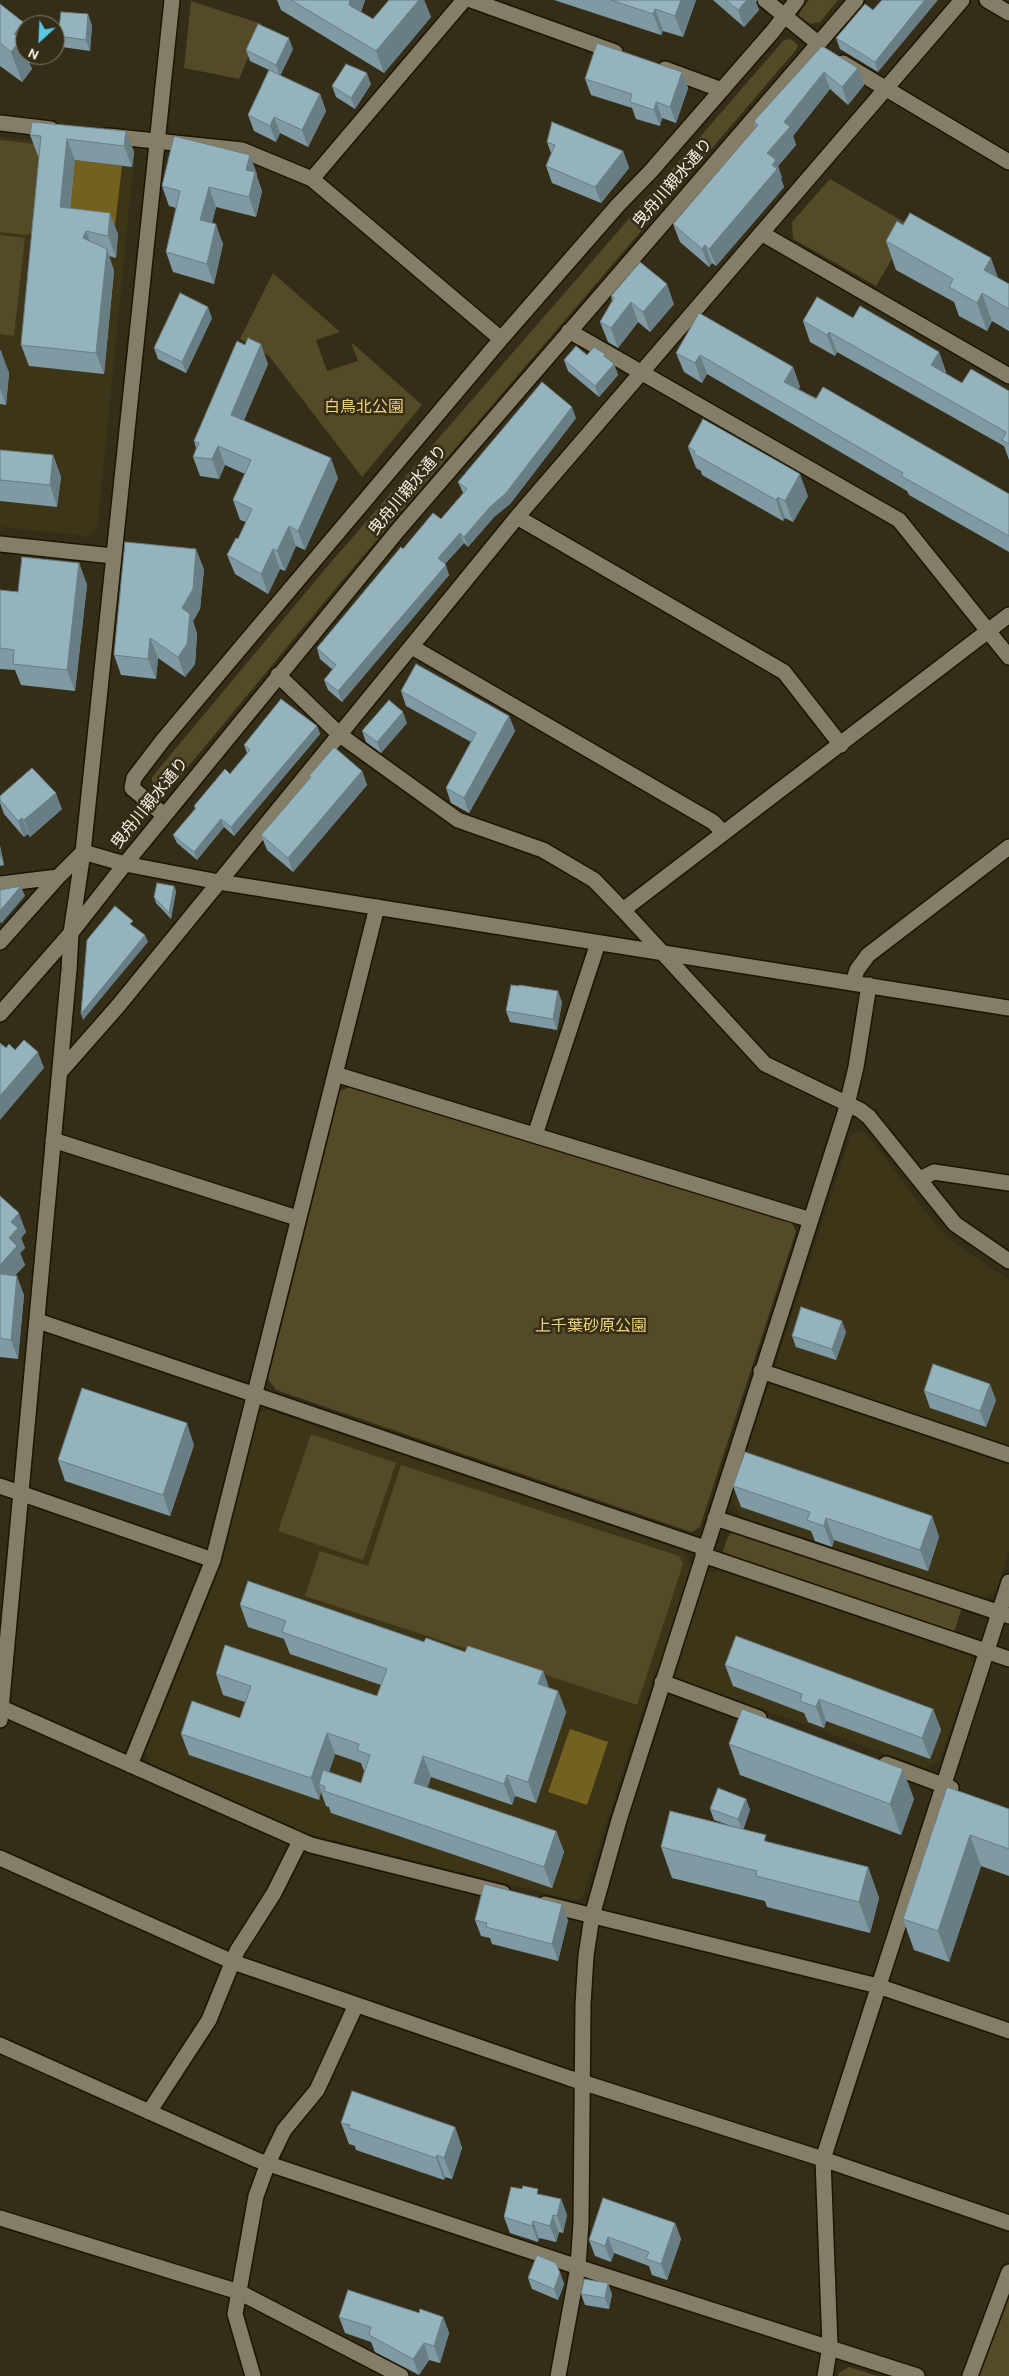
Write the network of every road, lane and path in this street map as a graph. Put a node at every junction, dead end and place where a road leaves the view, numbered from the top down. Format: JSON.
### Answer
{"nodes":[{"id":1,"x":172,"y":0,"type":"edge"},
{"id":2,"x":464,"y":0,"type":"edge"},
{"id":3,"x":470,"y":0,"type":"edge"},
{"id":4,"x":765,"y":0,"type":"edge"},
{"id":5,"x":797,"y":0,"type":"edge"},
{"id":6,"x":856,"y":0,"type":"edge"},
{"id":7,"x":962,"y":0,"type":"edge"},
{"id":8,"x":987,"y":0,"type":"edge"},
{"id":9,"x":1009,"y":13,"type":"edge"},
{"id":10,"x":783,"y":16,"type":"junction"},
{"id":11,"x":818,"y":45,"type":"junction"},
{"id":12,"x":632,"y":58,"type":"edge"},
{"id":13,"x":650,"y":64,"type":"edge"},
{"id":14,"x":886,"y":89,"type":"junction"},
{"id":15,"x":722,"y":90,"type":"junction"},
{"id":16,"x":0,"y":123,"type":"edge"},
{"id":17,"x":68,"y":131,"type":"edge"},
{"id":18,"x":96,"y":134,"type":"edge"},
{"id":19,"x":156,"y":141,"type":"junction"},
{"id":20,"x":1009,"y":162,"type":"edge"},
{"id":21,"x":312,"y":178,"type":"junction"},
{"id":22,"x":761,"y":233,"type":"junction"},
{"id":23,"x":569,"y":331,"type":"junction"},
{"id":24,"x":501,"y":339,"type":"junction"},
{"id":25,"x":640,"y":372,"type":"junction"},
{"id":26,"x":1009,"y":376,"type":"edge"},
{"id":27,"x":517,"y":517,"type":"junction"},
{"id":28,"x":0,"y":544,"type":"edge"},
{"id":29,"x":113,"y":556,"type":"junction"},
{"id":30,"x":1009,"y":615,"type":"edge"},
{"id":31,"x":989,"y":630,"type":"junction"},
{"id":32,"x":412,"y":647,"type":"junction"},
{"id":33,"x":1009,"y":657,"type":"edge"},
{"id":34,"x":278,"y":676,"type":"junction"},
{"id":35,"x":340,"y":735,"type":"junction"},
{"id":36,"x":841,"y":745,"type":"junction"},
{"id":37,"x":164,"y":815,"type":"junction"},
{"id":38,"x":724,"y":833,"type":"junction"},
{"id":39,"x":1009,"y":848,"type":"edge"},
{"id":40,"x":83,"y":852,"type":"junction"},
{"id":41,"x":124,"y":864,"type":"junction"},
{"id":42,"x":58,"y":877,"type":"junction"},
{"id":43,"x":219,"y":882,"type":"junction"},
{"id":44,"x":0,"y":884,"type":"edge"},
{"id":45,"x":377,"y":907,"type":"junction"},
{"id":46,"x":623,"y":910,"type":"junction"},
{"id":47,"x":71,"y":933,"type":"junction"},
{"id":48,"x":0,"y":942,"type":"edge"},
{"id":49,"x":598,"y":943,"type":"junction"},
{"id":50,"x":662,"y":952,"type":"junction"},
{"id":51,"x":853,"y":982,"type":"junction"},
{"id":52,"x":869,"y":985,"type":"junction"},
{"id":53,"x":1009,"y":1008,"type":"edge"},
{"id":54,"x":0,"y":1014,"type":"edge"},
{"id":55,"x":60,"y":1072,"type":"junction"},
{"id":56,"x":335,"y":1074,"type":"junction"},
{"id":57,"x":848,"y":1104,"type":"junction"},
{"id":58,"x":534,"y":1135,"type":"junction"},
{"id":59,"x":53,"y":1140,"type":"junction"},
{"id":60,"x":920,"y":1179,"type":"junction"},
{"id":61,"x":1009,"y":1183,"type":"edge"},
{"id":62,"x":298,"y":1218,"type":"junction"},
{"id":63,"x":811,"y":1220,"type":"junction"},
{"id":64,"x":1009,"y":1261,"type":"edge"},
{"id":65,"x":38,"y":1321,"type":"junction"},
{"id":66,"x":761,"y":1371,"type":"junction"},
{"id":67,"x":254,"y":1394,"type":"junction"},
{"id":68,"x":1009,"y":1455,"type":"edge"},
{"id":69,"x":0,"y":1486,"type":"edge"},
{"id":70,"x":20,"y":1493,"type":"junction"},
{"id":71,"x":715,"y":1518,"type":"junction"},
{"id":72,"x":704,"y":1551,"type":"junction"},
{"id":73,"x":213,"y":1560,"type":"junction"},
{"id":74,"x":1009,"y":1582,"type":"edge"},
{"id":75,"x":1004,"y":1615,"type":"edge"},
{"id":76,"x":987,"y":1651,"type":"junction"},
{"id":77,"x":1009,"y":1658,"type":"edge"},
{"id":78,"x":662,"y":1682,"type":"junction"},
{"id":79,"x":0,"y":1712,"type":"edge"},
{"id":80,"x":775,"y":1724,"type":"edge"},
{"id":81,"x":868,"y":1758,"type":"edge"},
{"id":82,"x":130,"y":1765,"type":"junction"},
{"id":83,"x":943,"y":1785,"type":"junction"},
{"id":84,"x":962,"y":1792,"type":"edge"},
{"id":85,"x":300,"y":1841,"type":"junction"},
{"id":86,"x":0,"y":1858,"type":"edge"},
{"id":87,"x":592,"y":1916,"type":"junction"},
{"id":88,"x":233,"y":1962,"type":"junction"},
{"id":89,"x":878,"y":1986,"type":"junction"},
{"id":90,"x":356,"y":2005,"type":"junction"},
{"id":91,"x":1009,"y":2031,"type":"edge"},
{"id":92,"x":0,"y":2045,"type":"edge"},
{"id":93,"x":582,"y":2082,"type":"junction"},
{"id":94,"x":149,"y":2112,"type":"junction"},
{"id":95,"x":823,"y":2159,"type":"junction"},
{"id":96,"x":268,"y":2163,"type":"junction"},
{"id":97,"x":0,"y":2218,"type":"edge"},
{"id":98,"x":1009,"y":2223,"type":"edge"},
{"id":99,"x":578,"y":2267,"type":"junction"},
{"id":100,"x":1009,"y":2272,"type":"edge"},
{"id":101,"x":239,"y":2292,"type":"junction"},
{"id":102,"x":830,"y":2346,"type":"junction"},
{"id":103,"x":253,"y":2376,"type":"edge"},
{"id":104,"x":401,"y":2376,"type":"edge"},
{"id":105,"x":558,"y":2376,"type":"edge"},
{"id":106,"x":825,"y":2376,"type":"edge"},
{"id":107,"x":917,"y":2376,"type":"edge"},
{"id":108,"x":970,"y":2376,"type":"edge"}],
"edges":[{"from":1,"to":19,"type":"street"},
{"from":2,"to":21,"type":"street"},
{"from":3,"to":12,"type":"street"},
{"from":4,"to":10,"type":"street"},
{"from":5,"to":10,"type":"street"},
{"from":6,"to":11,"type":"street","name":"曳舟川親水通り"},
{"from":7,"to":14,"type":"street"},
{"from":8,"to":9,"type":"street"},
{"from":10,"to":11,"type":"street"},
{"from":10,"to":15,"type":"street"},
{"from":11,"to":14,"type":"street"},
{"from":11,"to":23,"type":"street","name":"曳舟川親水通り"},
{"from":13,"to":15,"type":"street"},
{"from":14,"to":20,"type":"street"},
{"from":14,"to":22,"type":"street"},
{"from":15,"to":24,"type":"street"},
{"from":16,"to":17,"type":"street"},
{"from":18,"to":19,"type":"street"},
{"from":19,"to":21,"type":"street"},
{"from":19,"to":29,"type":"street"},
{"from":21,"to":24,"type":"street"},
{"from":22,"to":25,"type":"street"},
{"from":22,"to":26,"type":"street"},
{"from":23,"to":25,"type":"street"},
{"from":23,"to":34,"type":"street","name":"曳舟川親水通り"},
{"from":24,"to":37,"type":"street"},
{"from":25,"to":27,"type":"street"},
{"from":25,"to":31,"type":"street"},
{"from":27,"to":32,"type":"street"},
{"from":27,"to":36,"type":"street"},
{"from":28,"to":29,"type":"street"},
{"from":29,"to":40,"type":"street"},
{"from":30,"to":31,"type":"street"},
{"from":31,"to":33,"type":"street"},
{"from":31,"to":36,"type":"street"},
{"from":32,"to":35,"type":"street"},
{"from":32,"to":38,"type":"street"},
{"from":34,"to":35,"type":"street"},
{"from":34,"to":37,"type":"street","name":"曳舟川親水通り"},
{"from":35,"to":43,"type":"street"},
{"from":35,"to":46,"type":"street"},
{"from":36,"to":38,"type":"street"},
{"from":37,"to":41,"type":"street","name":"曳舟川親水通り"},
{"from":38,"to":46,"type":"street"},
{"from":39,"to":51,"type":"street"},
{"from":40,"to":41,"type":"street"},
{"from":40,"to":42,"type":"street"},
{"from":40,"to":47,"type":"street"},
{"from":41,"to":43,"type":"street"},
{"from":41,"to":47,"type":"street","name":"曳舟川親水通り"},
{"from":42,"to":44,"type":"street"},
{"from":42,"to":48,"type":"street"},
{"from":43,"to":45,"type":"street"},
{"from":43,"to":55,"type":"street"},
{"from":45,"to":49,"type":"street"},
{"from":45,"to":56,"type":"street"},
{"from":46,"to":50,"type":"street"},
{"from":47,"to":54,"type":"street","name":"曳舟川親水通り"},
{"from":47,"to":55,"type":"street"},
{"from":49,"to":50,"type":"street"},
{"from":49,"to":58,"type":"street"},
{"from":50,"to":51,"type":"street"},
{"from":50,"to":57,"type":"street"},
{"from":51,"to":52,"type":"street"},
{"from":52,"to":53,"type":"street"},
{"from":52,"to":57,"type":"street"},
{"from":55,"to":59,"type":"street"},
{"from":56,"to":58,"type":"street"},
{"from":56,"to":62,"type":"street"},
{"from":57,"to":60,"type":"street"},
{"from":57,"to":63,"type":"street"},
{"from":58,"to":63,"type":"street"},
{"from":59,"to":62,"type":"street"},
{"from":59,"to":65,"type":"street"},
{"from":60,"to":61,"type":"street"},
{"from":60,"to":64,"type":"street"},
{"from":62,"to":67,"type":"street"},
{"from":63,"to":66,"type":"street"},
{"from":65,"to":67,"type":"street"},
{"from":65,"to":70,"type":"street"},
{"from":66,"to":68,"type":"street"},
{"from":66,"to":71,"type":"street"},
{"from":67,"to":72,"type":"street"},
{"from":67,"to":73,"type":"street"},
{"from":69,"to":70,"type":"street"},
{"from":70,"to":73,"type":"street"},
{"from":70,"to":79,"type":"street"},
{"from":71,"to":72,"type":"street"},
{"from":71,"to":75,"type":"street"},
{"from":72,"to":76,"type":"street"},
{"from":72,"to":78,"type":"street"},
{"from":73,"to":82,"type":"street"},
{"from":74,"to":75,"type":"street"},
{"from":75,"to":76,"type":"street"},
{"from":76,"to":77,"type":"street"},
{"from":76,"to":83,"type":"street"},
{"from":78,"to":80,"type":"street"},
{"from":78,"to":87,"type":"street"},
{"from":79,"to":82,"type":"street"},
{"from":81,"to":83,"type":"street"},
{"from":82,"to":85,"type":"street"},
{"from":83,"to":84,"type":"street"},
{"from":83,"to":89,"type":"street"},
{"from":85,"to":87,"type":"street"},
{"from":85,"to":88,"type":"street"},
{"from":86,"to":88,"type":"street"},
{"from":87,"to":89,"type":"street"},
{"from":87,"to":93,"type":"street"},
{"from":88,"to":90,"type":"street"},
{"from":88,"to":94,"type":"street"},
{"from":89,"to":91,"type":"street"},
{"from":89,"to":95,"type":"street"},
{"from":90,"to":93,"type":"street"},
{"from":90,"to":96,"type":"street"},
{"from":92,"to":94,"type":"street"},
{"from":93,"to":95,"type":"street"},
{"from":93,"to":99,"type":"street"},
{"from":94,"to":96,"type":"street"},
{"from":95,"to":98,"type":"street"},
{"from":95,"to":102,"type":"street"},
{"from":96,"to":99,"type":"street"},
{"from":96,"to":101,"type":"street"},
{"from":97,"to":101,"type":"street"},
{"from":99,"to":102,"type":"street"},
{"from":99,"to":105,"type":"street"},
{"from":100,"to":108,"type":"street"},
{"from":101,"to":103,"type":"street"},
{"from":101,"to":104,"type":"street"},
{"from":102,"to":106,"type":"street"},
{"from":102,"to":107,"type":"street"}]}
